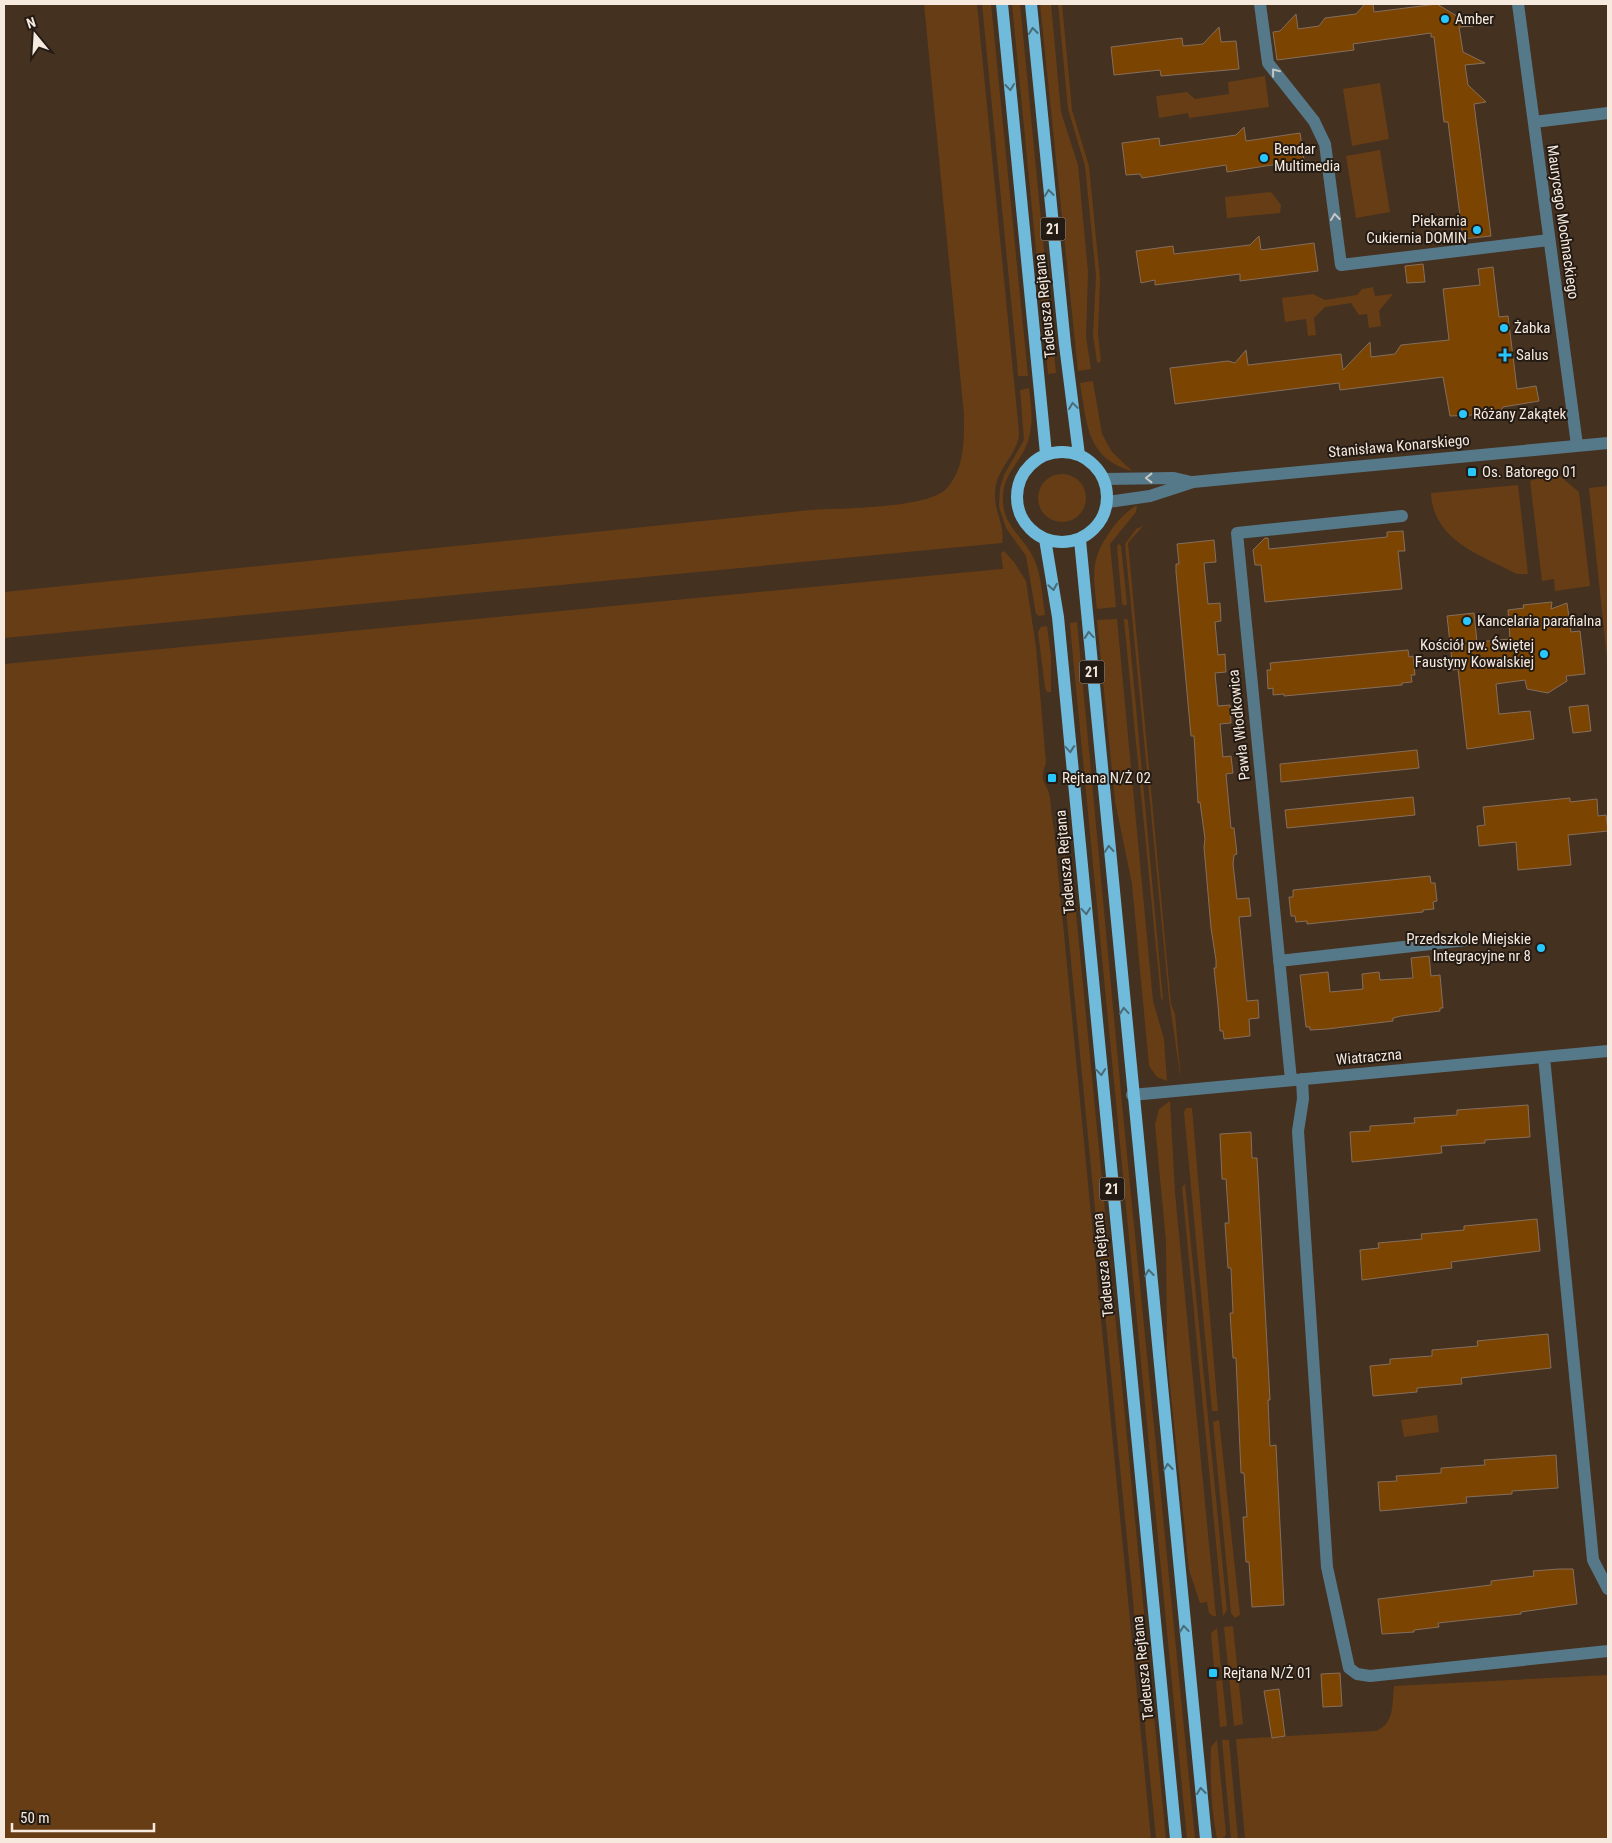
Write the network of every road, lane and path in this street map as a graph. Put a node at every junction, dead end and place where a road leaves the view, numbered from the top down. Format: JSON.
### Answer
{"nodes":[{"id":1,"x":1002,"y":4,"type":"edge"},
{"id":2,"x":1030,"y":4,"type":"edge"},
{"id":3,"x":1260,"y":4,"type":"edge"},
{"id":4,"x":1518,"y":4,"type":"edge"},
{"id":5,"x":1608,"y":113,"type":"edge"},
{"id":6,"x":1534,"y":122,"type":"junction"},
{"id":7,"x":1549,"y":240,"type":"junction"},
{"id":8,"x":1608,"y":443,"type":"edge"},
{"id":9,"x":1577,"y":445,"type":"junction"},
{"id":10,"x":1046,"y":454,"type":"junction"},
{"id":11,"x":1080,"y":455,"type":"junction"},
{"id":12,"x":1104,"y":479,"type":"junction"},
{"id":13,"x":1193,"y":482,"type":"junction"},
{"id":14,"x":1108,"y":502,"type":"junction"},
{"id":15,"x":1402,"y":516,"type":"dead end"},
{"id":16,"x":1045,"y":539,"type":"junction"},
{"id":17,"x":1080,"y":540,"type":"junction"},
{"id":18,"x":1466,"y":940,"type":"dead end"},
{"id":19,"x":1279,"y":961,"type":"junction"},
{"id":20,"x":1608,"y":1051,"type":"edge"},
{"id":21,"x":1544,"y":1057,"type":"junction"},
{"id":22,"x":1297,"y":1080,"type":"junction"},
{"id":23,"x":1132,"y":1095,"type":"junction"},
{"id":24,"x":1608,"y":1588,"type":"edge"},
{"id":25,"x":1608,"y":1651,"type":"edge"},
{"id":26,"x":1176,"y":1839,"type":"edge"},
{"id":27,"x":1206,"y":1839,"type":"edge"}],
"edges":[{"from":1,"to":10,"type":"main road","name":"Tadeusza Rejtana","number":"21","one_way":true},
{"from":11,"to":2,"type":"main road","name":"Tadeusza Rejtana","number":"21","one_way":true},
{"from":7,"to":3,"type":"street","one_way":true},
{"from":4,"to":6,"type":"street","name":"Maurycego Mochnackiego"},
{"from":5,"to":6,"type":"street"},
{"from":6,"to":7,"type":"street","name":"Maurycego Mochnackiego"},
{"from":7,"to":9,"type":"street","name":"Maurycego Mochnackiego"},
{"from":8,"to":9,"type":"street","name":"Stanisława Konarskiego"},
{"from":9,"to":13,"type":"street","name":"Stanisława Konarskiego"},
{"from":10,"to":11,"type":"main road"},
{"from":10,"to":16,"type":"main road"},
{"from":11,"to":12,"type":"main road"},
{"from":13,"to":12,"type":"street","name":"Stanisława Konarskiego","one_way":true},
{"from":12,"to":14,"type":"main road"},
{"from":13,"to":14,"type":"street","name":"Stanisława Konarskiego"},
{"from":14,"to":17,"type":"main road"},
{"from":15,"to":19,"type":"street","name":"Pawła Włodkowica"},
{"from":16,"to":17,"type":"main road"},
{"from":16,"to":26,"type":"main road","name":"Tadeusza Rejtana","number":"21","one_way":true},
{"from":23,"to":17,"type":"main road","number":"21","one_way":true},
{"from":18,"to":19,"type":"street"},
{"from":19,"to":22,"type":"street","name":"Pawła Włodkowica"},
{"from":20,"to":21,"type":"street","name":"Wiatraczna"},
{"from":21,"to":22,"type":"street","name":"Wiatraczna"},
{"from":21,"to":24,"type":"street"},
{"from":22,"to":23,"type":"street","name":"Wiatraczna"},
{"from":22,"to":25,"type":"street","name":"Pawła Włodkowica"},
{"from":27,"to":23,"type":"main road","number":"21","one_way":true}]}
